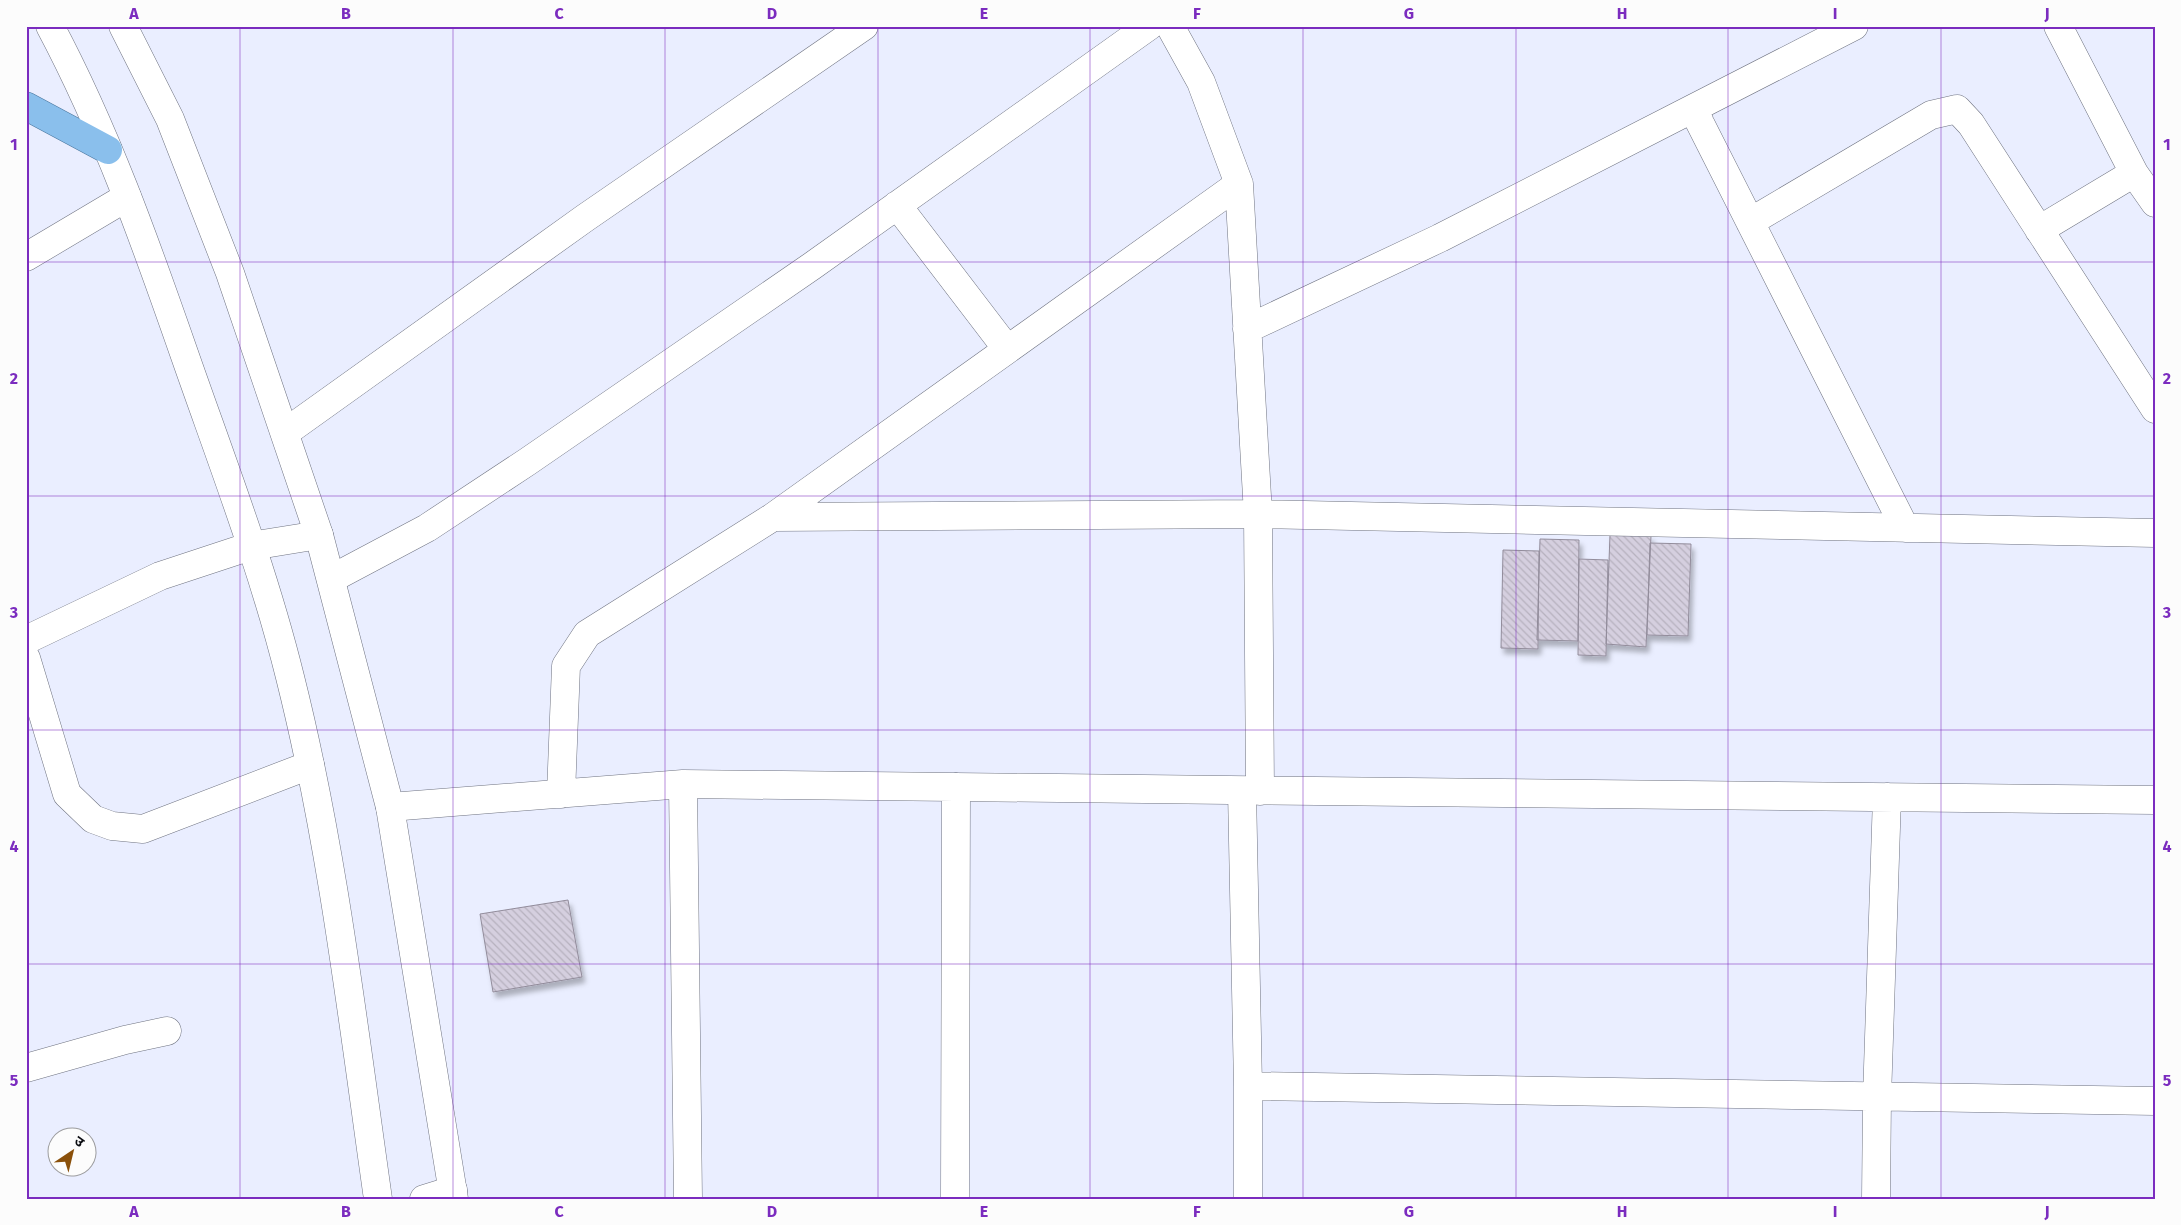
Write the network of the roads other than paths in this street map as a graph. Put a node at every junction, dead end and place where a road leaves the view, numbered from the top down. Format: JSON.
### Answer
{"nodes":[{"id":1,"x":50,"y":26,"type":"edge"},
{"id":2,"x":123,"y":26,"type":"edge"},
{"id":3,"x":864,"y":26,"type":"edge"},
{"id":4,"x":1149,"y":26,"type":"edge"},
{"id":5,"x":1170,"y":26,"type":"edge"},
{"id":6,"x":1854,"y":26,"type":"edge"},
{"id":7,"x":2058,"y":26,"type":"edge"},
{"id":8,"x":26,"y":106,"type":"edge"},
{"id":9,"x":1694,"y":108,"type":"junction"},
{"id":10,"x":108,"y":150,"type":"junction"},
{"id":11,"x":2134,"y":173,"type":"junction"},
{"id":12,"x":1238,"y":184,"type":"junction"},
{"id":13,"x":127,"y":197,"type":"junction"},
{"id":14,"x":2155,"y":203,"type":"edge"},
{"id":15,"x":897,"y":205,"type":"junction"},
{"id":16,"x":1750,"y":222,"type":"junction"},
{"id":17,"x":2039,"y":230,"type":"junction"},
{"id":18,"x":26,"y":258,"type":"edge"},
{"id":19,"x":1247,"y":329,"type":"junction"},
{"id":20,"x":1007,"y":349,"type":"junction"},
{"id":21,"x":2155,"y":409,"type":"edge"},
{"id":22,"x":286,"y":432,"type":"junction"},
{"id":23,"x":1258,"y":514,"type":"junction"},
{"id":24,"x":773,"y":518,"type":"junction"},
{"id":25,"x":1905,"y":528,"type":"junction"},
{"id":26,"x":2155,"y":533,"type":"edge"},
{"id":27,"x":319,"y":535,"type":"junction"},
{"id":28,"x":251,"y":546,"type":"junction"},
{"id":29,"x":331,"y":579,"type":"junction"},
{"id":30,"x":26,"y":640,"type":"edge"},
{"id":31,"x":26,"y":658,"type":"edge"},
{"id":32,"x":310,"y":765,"type":"junction"},
{"id":33,"x":683,"y":784,"type":"junction"},
{"id":34,"x":956,"y":787,"type":"junction"},
{"id":35,"x":1251,"y":791,"type":"junction"},
{"id":36,"x":562,"y":794,"type":"junction"},
{"id":37,"x":1886,"y":797,"type":"junction"},
{"id":38,"x":2155,"y":800,"type":"edge"},
{"id":39,"x":390,"y":807,"type":"junction"},
{"id":40,"x":167,"y":1031,"type":"dead end"},
{"id":41,"x":26,"y":1068,"type":"edge"},
{"id":42,"x":1248,"y":1086,"type":"junction"},
{"id":43,"x":1877,"y":1098,"type":"junction"},
{"id":44,"x":2155,"y":1101,"type":"edge"},
{"id":45,"x":454,"y":1194,"type":"edge"},
{"id":46,"x":378,"y":1199,"type":"edge"},
{"id":47,"x":424,"y":1199,"type":"edge"},
{"id":48,"x":688,"y":1199,"type":"edge"},
{"id":49,"x":955,"y":1199,"type":"edge"},
{"id":50,"x":1248,"y":1199,"type":"edge"},
{"id":51,"x":1876,"y":1199,"type":"edge"}],
"edges":[{"from":1,"to":10,"type":"street"},
{"from":2,"to":22,"type":"street"},
{"from":3,"to":22,"type":"street"},
{"from":4,"to":15,"type":"street"},
{"from":5,"to":12,"type":"street"},
{"from":6,"to":9,"type":"street"},
{"from":7,"to":11,"type":"street"},
{"from":8,"to":10,"type":"highway"},
{"from":9,"to":16,"type":"street"},
{"from":9,"to":19,"type":"street"},
{"from":10,"to":13,"type":"street"},
{"from":11,"to":14,"type":"street"},
{"from":11,"to":17,"type":"street"},
{"from":12,"to":19,"type":"street"},
{"from":12,"to":20,"type":"street"},
{"from":13,"to":18,"type":"street"},
{"from":13,"to":28,"type":"street"},
{"from":15,"to":20,"type":"street"},
{"from":15,"to":29,"type":"street"},
{"from":16,"to":17,"type":"street"},
{"from":16,"to":25,"type":"street"},
{"from":17,"to":21,"type":"street"},
{"from":19,"to":23,"type":"street"},
{"from":20,"to":24,"type":"street"},
{"from":22,"to":27,"type":"street"},
{"from":23,"to":24,"type":"street"},
{"from":23,"to":25,"type":"street"},
{"from":23,"to":35,"type":"street"},
{"from":24,"to":36,"type":"street"},
{"from":25,"to":26,"type":"street"},
{"from":27,"to":28,"type":"street"},
{"from":27,"to":29,"type":"street"},
{"from":28,"to":30,"type":"street"},
{"from":28,"to":32,"type":"street"},
{"from":29,"to":39,"type":"street"},
{"from":31,"to":32,"type":"street"},
{"from":32,"to":46,"type":"street"},
{"from":33,"to":34,"type":"street"},
{"from":33,"to":36,"type":"street"},
{"from":33,"to":48,"type":"street"},
{"from":34,"to":35,"type":"street"},
{"from":34,"to":49,"type":"street"},
{"from":35,"to":37,"type":"street"},
{"from":35,"to":42,"type":"street"},
{"from":36,"to":39,"type":"street"},
{"from":37,"to":38,"type":"street"},
{"from":37,"to":43,"type":"street"},
{"from":39,"to":45,"type":"street"},
{"from":40,"to":41,"type":"street"},
{"from":42,"to":43,"type":"street"},
{"from":42,"to":50,"type":"street"},
{"from":43,"to":44,"type":"street"},
{"from":43,"to":51,"type":"street"},
{"from":45,"to":47,"type":"street"}]}
